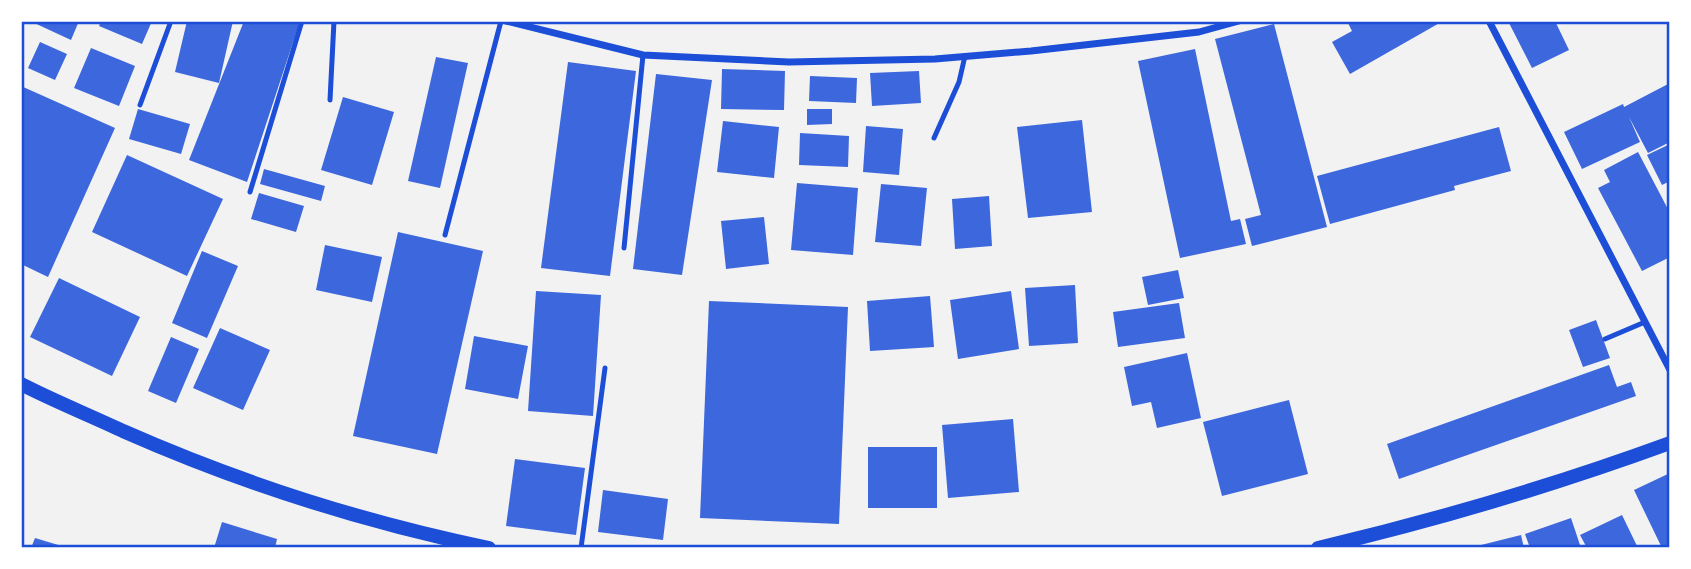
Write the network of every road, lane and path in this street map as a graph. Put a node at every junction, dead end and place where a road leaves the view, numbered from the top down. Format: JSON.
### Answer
{"nodes":[{"id":1,"x":171,"y":21,"type":"edge"},
{"id":2,"x":302,"y":21,"type":"edge"},
{"id":3,"x":334,"y":21,"type":"edge"},
{"id":4,"x":504,"y":21,"type":"edge"},
{"id":5,"x":1239,"y":21,"type":"edge"},
{"id":6,"x":1489,"y":21,"type":"edge"},
{"id":7,"x":643,"y":55,"type":"junction"},
{"id":8,"x":965,"y":57,"type":"junction"},
{"id":9,"x":330,"y":100,"type":"dead end"},
{"id":10,"x":140,"y":105,"type":"dead end"},
{"id":11,"x":934,"y":138,"type":"dead end"},
{"id":12,"x":250,"y":192,"type":"dead end"},
{"id":13,"x":445,"y":235,"type":"dead end"},
{"id":14,"x":624,"y":248,"type":"dead end"},
{"id":15,"x":1645,"y":322,"type":"junction"},
{"id":16,"x":1605,"y":339,"type":"dead end"},
{"id":17,"x":606,"y":368,"type":"dead end"},
{"id":18,"x":1670,"y":370,"type":"edge"},
{"id":19,"x":21,"y":384,"type":"edge"},
{"id":20,"x":1670,"y":443,"type":"edge"},
{"id":21,"x":473,"y":546,"type":"edge"},
{"id":22,"x":489,"y":548,"type":"edge"},
{"id":23,"x":581,"y":548,"type":"edge"},
{"id":24,"x":1318,"y":548,"type":"edge"}],
"edges":[{"from":1,"to":10,"type":"lane"},
{"from":2,"to":12,"type":"lane"},
{"from":3,"to":9,"type":"lane"},
{"from":4,"to":7,"type":"street"},
{"from":4,"to":13,"type":"lane"},
{"from":5,"to":8,"type":"street"},
{"from":6,"to":15,"type":"street"},
{"from":7,"to":8,"type":"street"},
{"from":7,"to":14,"type":"lane"},
{"from":8,"to":11,"type":"lane"},
{"from":15,"to":16,"type":"lane"},
{"from":15,"to":18,"type":"street"},
{"from":17,"to":23,"type":"lane"},
{"from":19,"to":21,"type":"main road"},
{"from":20,"to":24,"type":"main road"},
{"from":21,"to":22,"type":"main road"}]}
